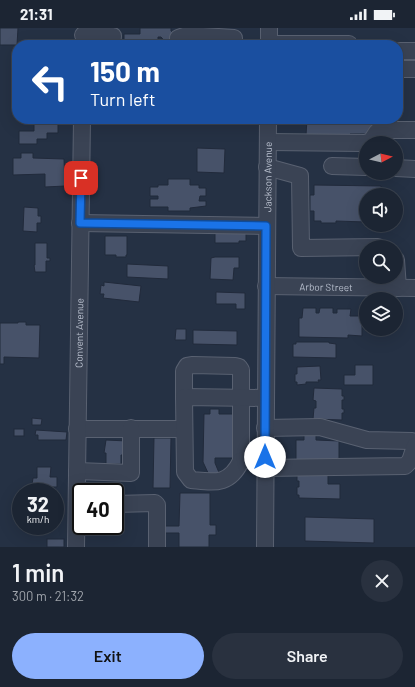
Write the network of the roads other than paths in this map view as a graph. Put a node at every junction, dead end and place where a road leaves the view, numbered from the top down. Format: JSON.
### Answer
{"nodes":[{"id":1,"x":83,"y":36,"type":"edge"},
{"id":2,"x":234,"y":37,"type":"edge"},
{"id":3,"x":178,"y":38,"type":"dead end"},
{"id":4,"x":269,"y":39,"type":"edge"},
{"id":5,"x":113,"y":40,"type":"edge"},
{"id":6,"x":201,"y":40,"type":"edge"},
{"id":7,"x":212,"y":40,"type":"edge"},
{"id":8,"x":285,"y":40,"type":"edge"},
{"id":9,"x":415,"y":69,"type":"edge"},
{"id":10,"x":403,"y":70,"type":"edge"},
{"id":11,"x":82,"y":124,"type":"edge"},
{"id":12,"x":268,"y":124,"type":"edge"},
{"id":13,"x":393,"y":124,"type":"edge"},
{"id":14,"x":415,"y":130,"type":"edge"},
{"id":15,"x":268,"y":142,"type":"junction"},
{"id":16,"x":332,"y":166,"type":"dead end"},
{"id":17,"x":359,"y":167,"type":"edge"},
{"id":18,"x":267,"y":168,"type":"junction"},
{"id":19,"x":403,"y":168,"type":"edge"},
{"id":20,"x":415,"y":169,"type":"edge"},
{"id":21,"x":80,"y":223,"type":"junction"},
{"id":22,"x":266,"y":226,"type":"junction"},
{"id":23,"x":359,"y":246,"type":"edge"},
{"id":24,"x":403,"y":278,"type":"edge"},
{"id":25,"x":266,"y":286,"type":"junction"},
{"id":26,"x":407,"y":288,"type":"edge"},
{"id":27,"x":184,"y":397,"type":"junction"},
{"id":28,"x":242,"y":397,"type":"junction"},
{"id":29,"x":266,"y":398,"type":"junction"},
{"id":30,"x":77,"y":428,"type":"junction"},
{"id":31,"x":131,"y":428,"type":"junction"},
{"id":32,"x":265,"y":428,"type":"junction"},
{"id":33,"x":184,"y":429,"type":"junction"},
{"id":34,"x":415,"y":445,"type":"edge"},
{"id":35,"x":241,"y":461,"type":"junction"},
{"id":36,"x":265,"y":463,"type":"junction"},
{"id":37,"x":77,"y":471,"type":"junction"},
{"id":38,"x":78,"y":483,"type":"edge"},
{"id":39,"x":124,"y":504,"type":"edge"},
{"id":40,"x":77,"y":535,"type":"edge"},
{"id":41,"x":76,"y":547,"type":"edge"},
{"id":42,"x":157,"y":547,"type":"edge"},
{"id":43,"x":265,"y":547,"type":"edge"}],
"edges":[{"from":1,"to":5,"type":"street"},
{"from":2,"to":7,"type":"street"},
{"from":3,"to":6,"type":"street"},
{"from":4,"to":8,"type":"street"},
{"from":9,"to":10,"type":"street"},
{"from":11,"to":21,"type":"street","name":"Convent Avenue"},
{"from":12,"to":15,"type":"street","name":"Jackson Avenue"},
{"from":13,"to":14,"type":"street"},
{"from":13,"to":15,"type":"street"},
{"from":15,"to":18,"type":"street","name":"Jackson Avenue"},
{"from":16,"to":17,"type":"street"},
{"from":18,"to":22,"type":"street","name":"Jackson Avenue"},
{"from":18,"to":23,"type":"street"},
{"from":19,"to":20,"type":"street"},
{"from":21,"to":22,"type":"street"},
{"from":21,"to":30,"type":"street","name":"Convent Avenue"},
{"from":22,"to":25,"type":"street","name":"Jackson Avenue"},
{"from":24,"to":26,"type":"street"},
{"from":25,"to":26,"type":"street","name":"Arbor Street"},
{"from":25,"to":29,"type":"street","name":"Jackson Avenue"},
{"from":27,"to":28,"type":"street"},
{"from":27,"to":28,"type":"street"},
{"from":27,"to":33,"type":"street"},
{"from":28,"to":29,"type":"street"},
{"from":28,"to":35,"type":"street"},
{"from":29,"to":32,"type":"street","name":"Jackson Avenue"},
{"from":30,"to":31,"type":"street"},
{"from":30,"to":37,"type":"street","name":"Convent Avenue"},
{"from":31,"to":33,"type":"street"},
{"from":31,"to":37,"type":"street"},
{"from":32,"to":34,"type":"street"},
{"from":32,"to":36,"type":"street","name":"Jackson Avenue"},
{"from":33,"to":35,"type":"street"},
{"from":34,"to":36,"type":"street"},
{"from":35,"to":36,"type":"street"},
{"from":36,"to":43,"type":"street","name":"Jackson Avenue"},
{"from":37,"to":38,"type":"street","name":"Convent Avenue"},
{"from":39,"to":42,"type":"street"},
{"from":40,"to":41,"type":"street","name":"Convent Avenue"}]}
